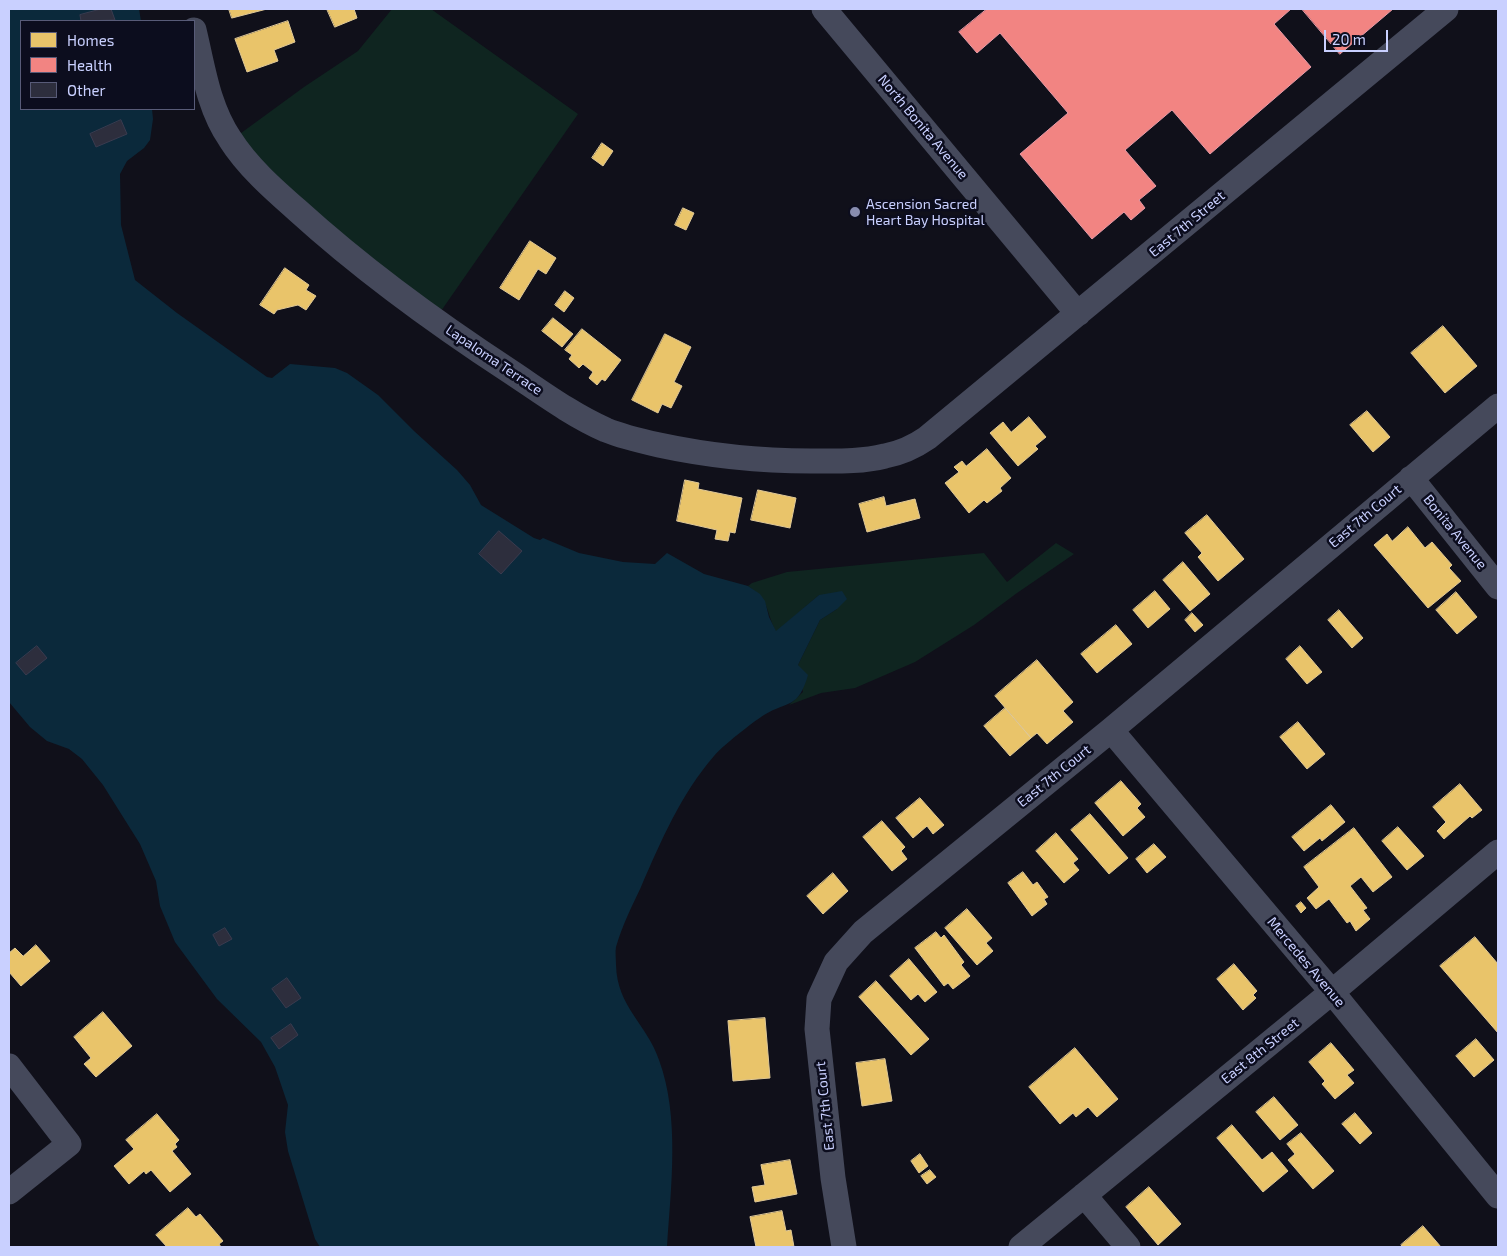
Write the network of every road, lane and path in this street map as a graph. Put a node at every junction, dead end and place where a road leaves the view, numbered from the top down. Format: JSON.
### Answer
{"nodes":[{"id":1,"x":824,"y":9,"type":"edge"},
{"id":2,"x":1446,"y":9,"type":"edge"},
{"id":3,"x":195,"y":34,"type":"edge"},
{"id":4,"x":1078,"y":314,"type":"junction"},
{"id":5,"x":1498,"y":406,"type":"edge"},
{"id":6,"x":927,"y":438,"type":"joint"},
{"id":7,"x":1411,"y":478,"type":"junction"},
{"id":8,"x":1498,"y":587,"type":"edge"},
{"id":9,"x":1111,"y":730,"type":"junction"},
{"id":10,"x":1498,"y":852,"type":"edge"},
{"id":11,"x":1332,"y":992,"type":"junction"},
{"id":12,"x":9,"y":1066,"type":"edge"},
{"id":13,"x":9,"y":1192,"type":"edge"},
{"id":14,"x":1084,"y":1195,"type":"junction"},
{"id":15,"x":1498,"y":1196,"type":"edge"},
{"id":16,"x":844,"y":1247,"type":"edge"},
{"id":17,"x":1021,"y":1247,"type":"edge"},
{"id":18,"x":1128,"y":1247,"type":"edge"}],
"edges":[{"from":1,"to":4,"type":"street","name":"North Bonita Avenue"},
{"from":2,"to":4,"type":"street","name":"East 7th Street"},
{"from":3,"to":6,"type":"street","name":"Lapaloma Terrace"},
{"from":4,"to":6,"type":"street","name":"East 7th Street"},
{"from":5,"to":7,"type":"street","name":"East 7th Court"},
{"from":7,"to":8,"type":"street","name":"Bonita Avenue"},
{"from":7,"to":9,"type":"street","name":"East 7th Court"},
{"from":9,"to":11,"type":"street","name":"Mercedes Avenue"},
{"from":9,"to":16,"type":"street","name":"East 7th Court"},
{"from":10,"to":11,"type":"street","name":"East 8th Street"},
{"from":11,"to":14,"type":"street","name":"East 8th Street"},
{"from":11,"to":15,"type":"street","name":"Mercedes Avenue"},
{"from":12,"to":13,"type":"street"},
{"from":14,"to":17,"type":"street","name":"East 8th Street"},
{"from":14,"to":18,"type":"street"}]}
